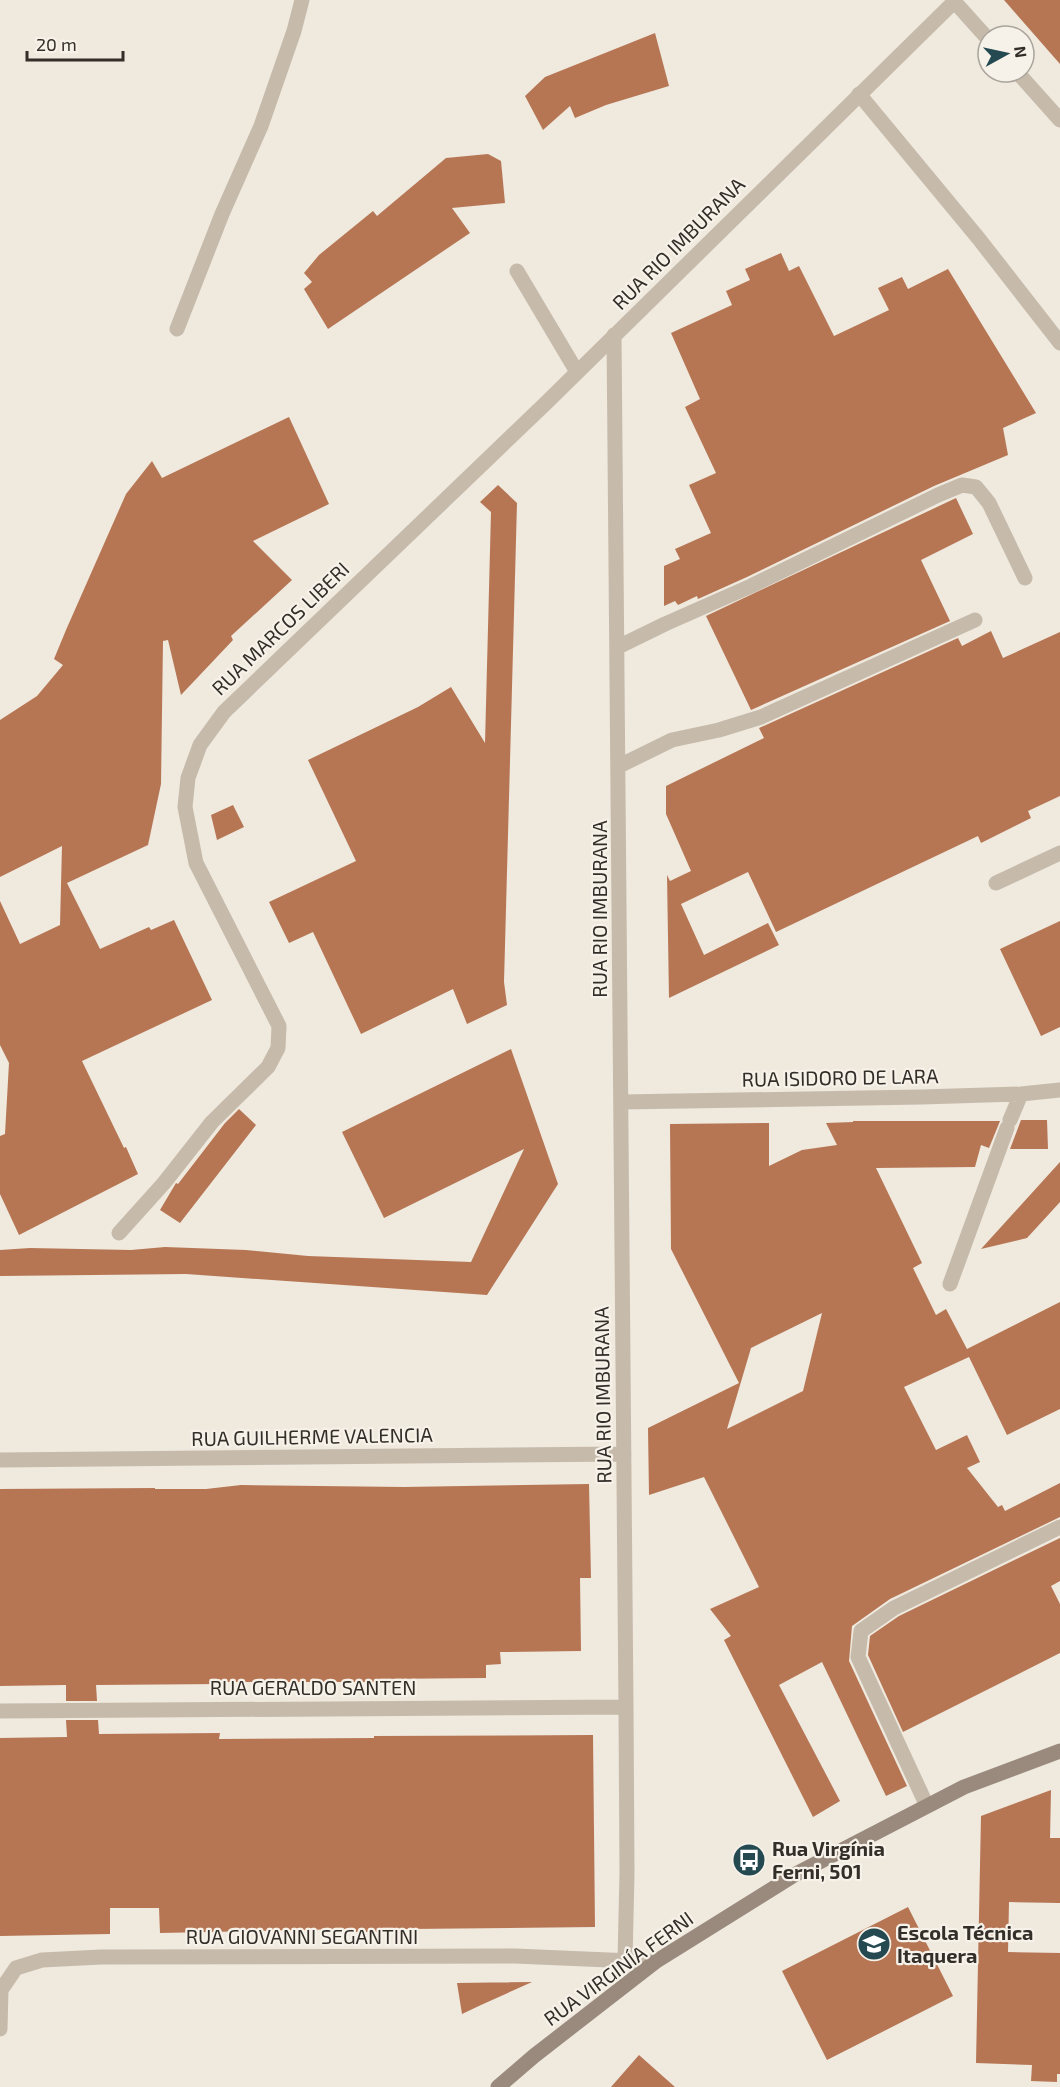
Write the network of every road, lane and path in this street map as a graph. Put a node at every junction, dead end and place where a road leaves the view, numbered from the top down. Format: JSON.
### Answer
{"nodes":[{"id":1,"x":302,"y":0,"type":"edge"},
{"id":2,"x":955,"y":0,"type":"edge"},
{"id":3,"x":976,"y":25,"type":"edge"},
{"id":4,"x":1028,"y":84,"type":"edge"},
{"id":5,"x":859,"y":94,"type":"junction"},
{"id":6,"x":1060,"y":120,"type":"edge"},
{"id":7,"x":518,"y":271,"type":"dead end"},
{"id":8,"x":177,"y":329,"type":"dead end"},
{"id":9,"x":614,"y":335,"type":"junction"},
{"id":10,"x":1060,"y":343,"type":"edge"},
{"id":11,"x":576,"y":372,"type":"junction"},
{"id":12,"x":1025,"y":578,"type":"dead end"},
{"id":13,"x":975,"y":620,"type":"dead end"},
{"id":14,"x":618,"y":647,"type":"junction"},
{"id":15,"x":619,"y":766,"type":"junction"},
{"id":16,"x":1060,"y":853,"type":"edge"},
{"id":17,"x":996,"y":884,"type":"dead end"},
{"id":18,"x":1060,"y":1090,"type":"edge"},
{"id":19,"x":1022,"y":1094,"type":"junction"},
{"id":20,"x":621,"y":1102,"type":"junction"},
{"id":21,"x":119,"y":1233,"type":"dead end"},
{"id":22,"x":950,"y":1284,"type":"dead end"},
{"id":23,"x":624,"y":1454,"type":"junction"},
{"id":24,"x":0,"y":1460,"type":"edge"},
{"id":25,"x":1060,"y":1527,"type":"edge"},
{"id":26,"x":626,"y":1707,"type":"junction"},
{"id":27,"x":0,"y":1711,"type":"edge"},
{"id":28,"x":1060,"y":1751,"type":"edge"},
{"id":29,"x":927,"y":1806,"type":"junction"},
{"id":30,"x":625,"y":1961,"type":"junction"},
{"id":31,"x":655,"y":1962,"type":"junction"},
{"id":32,"x":0,"y":2029,"type":"edge"},
{"id":33,"x":498,"y":2087,"type":"edge"}],
"edges":[{"from":1,"to":8,"type":"street"},
{"from":2,"to":3,"type":"street"},
{"from":2,"to":5,"type":"street","name":"RUA RIO IMBURANA"},
{"from":4,"to":6,"type":"street"},
{"from":5,"to":9,"type":"street","name":"RUA RIO IMBURANA"},
{"from":5,"to":10,"type":"street"},
{"from":7,"to":11,"type":"street"},
{"from":9,"to":11,"type":"street","name":"RUA MARCOS LIBERI"},
{"from":9,"to":14,"type":"street","name":"RUA RIO IMBURANA"},
{"from":11,"to":21,"type":"street","name":"RUA MARCOS LIBERI"},
{"from":12,"to":14,"type":"street"},
{"from":13,"to":15,"type":"street"},
{"from":14,"to":15,"type":"street","name":"RUA RIO IMBURANA"},
{"from":15,"to":20,"type":"street","name":"RUA RIO IMBURANA"},
{"from":16,"to":17,"type":"street"},
{"from":18,"to":19,"type":"street","name":"RUA ISIDORO DE LARA"},
{"from":19,"to":20,"type":"street","name":"RUA ISIDORO DE LARA"},
{"from":19,"to":22,"type":"street"},
{"from":20,"to":23,"type":"street","name":"RUA RIO IMBURANA"},
{"from":23,"to":24,"type":"street","name":"RUA GUILHERME VALENCIA"},
{"from":23,"to":26,"type":"street","name":"RUA RIO IMBURANA"},
{"from":25,"to":29,"type":"street"},
{"from":26,"to":27,"type":"street","name":"RUA GERALDO SANTEN"},
{"from":26,"to":30,"type":"street","name":"RUA RIO IMBURANA"},
{"from":28,"to":29,"type":"street","name":"RUA VIRGINÍA FERNI"},
{"from":29,"to":31,"type":"street","name":"RUA VIRGINÍA FERNI"},
{"from":30,"to":31,"type":"street","name":"RUA GIOVANNI SEGANTINI"},
{"from":30,"to":32,"type":"street","name":"RUA GIOVANNI SEGANTINI"},
{"from":31,"to":33,"type":"street","name":"RUA VIRGINÍA FERNI"}]}
